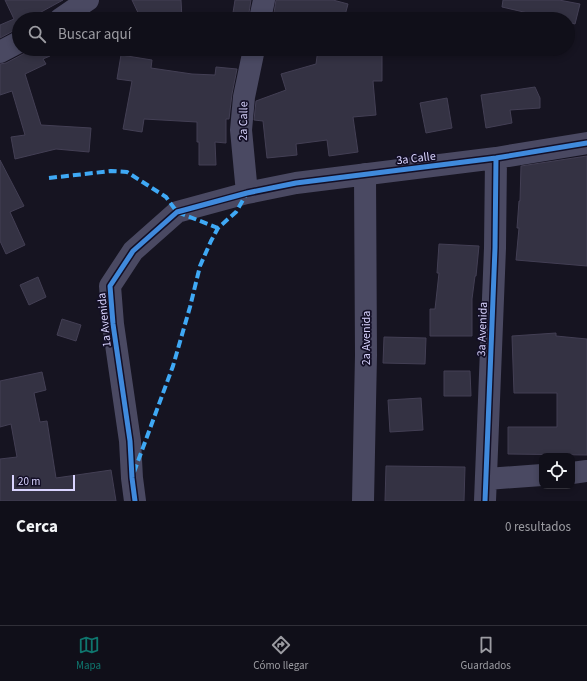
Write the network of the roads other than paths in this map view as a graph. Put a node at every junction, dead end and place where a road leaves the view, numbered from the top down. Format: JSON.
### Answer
{"nodes":[{"id":1,"x":88,"y":0,"type":"edge"},
{"id":2,"x":264,"y":0,"type":"edge"},
{"id":3,"x":70,"y":12,"type":"edge"},
{"id":4,"x":261,"y":12,"type":"edge"},
{"id":5,"x":12,"y":46,"type":"edge"},
{"id":6,"x":0,"y":52,"type":"edge"},
{"id":7,"x":253,"y":56,"type":"edge"},
{"id":8,"x":587,"y":143,"type":"edge"},
{"id":9,"x":496,"y":158,"type":"junction"},
{"id":10,"x":365,"y":174,"type":"junction"},
{"id":11,"x":247,"y":194,"type":"junction"},
{"id":12,"x":587,"y":471,"type":"edge"},
{"id":13,"x":575,"y":472,"type":"edge"},
{"id":14,"x":539,"y":475,"type":"edge"},
{"id":15,"x":487,"y":479,"type":"junction"},
{"id":16,"x":135,"y":501,"type":"edge"},
{"id":17,"x":363,"y":501,"type":"edge"},
{"id":18,"x":485,"y":501,"type":"edge"}],
"edges":[{"from":1,"to":3,"type":"street"},
{"from":2,"to":4,"type":"street"},
{"from":5,"to":6,"type":"street"},
{"from":7,"to":11,"type":"street","name":"2a Calle"},
{"from":8,"to":9,"type":"street","name":"3a Calle"},
{"from":9,"to":10,"type":"street","name":"3a Calle"},
{"from":9,"to":15,"type":"street","name":"3a Avenida"},
{"from":10,"to":11,"type":"street","name":"3a Calle"},
{"from":10,"to":17,"type":"street","name":"2a Avenida"},
{"from":11,"to":16,"type":"street","name":"1a Avenida"},
{"from":12,"to":13,"type":"street"},
{"from":14,"to":15,"type":"street"},
{"from":15,"to":18,"type":"street","name":"3a Avenida"}]}
